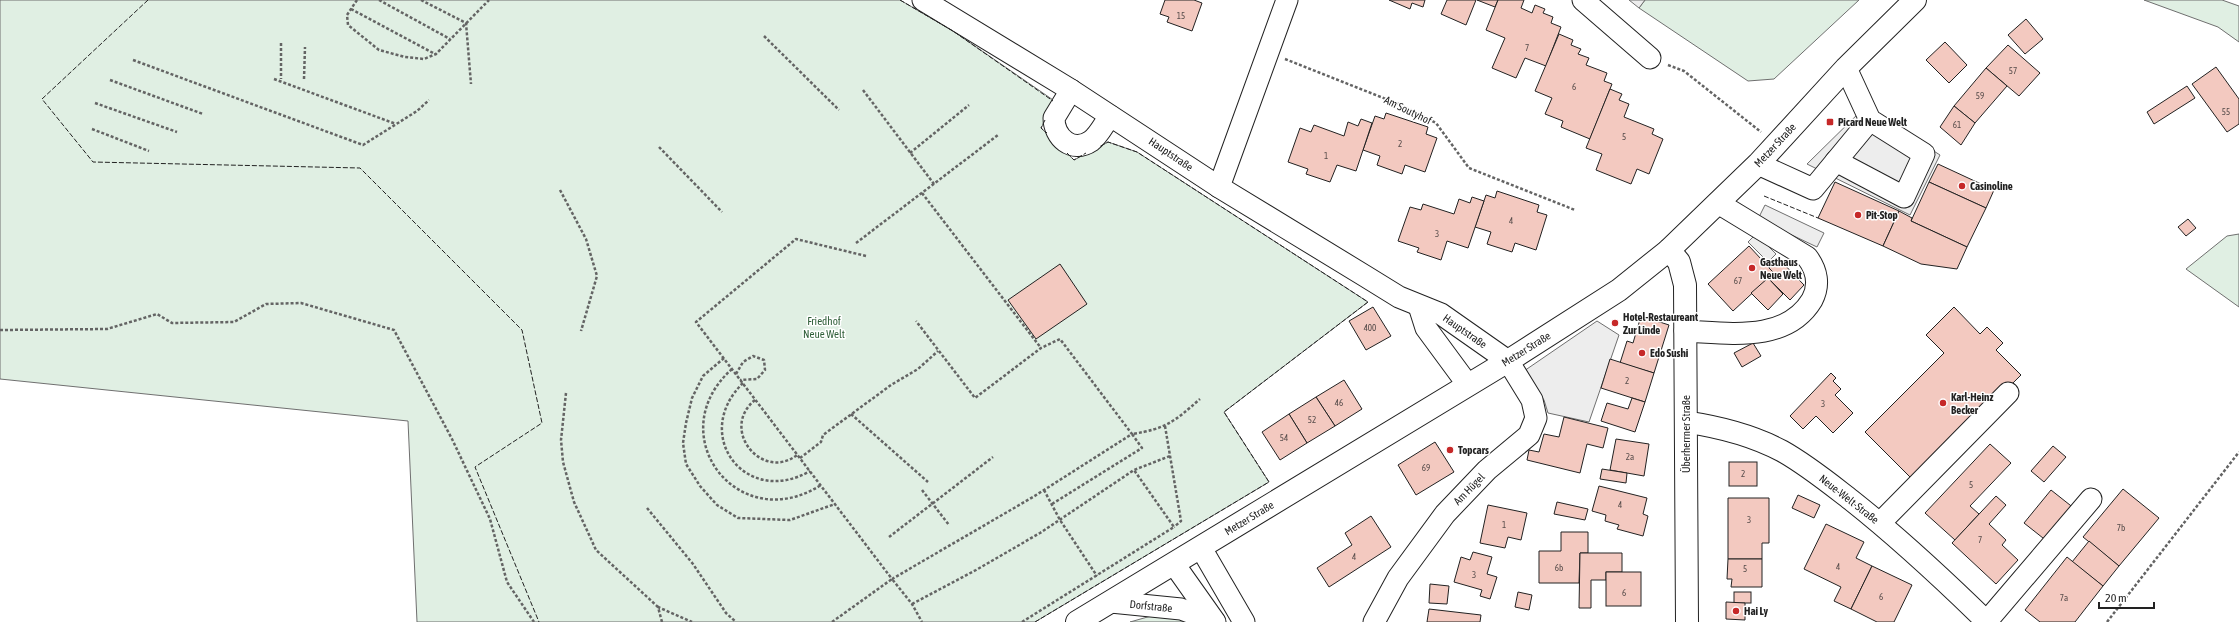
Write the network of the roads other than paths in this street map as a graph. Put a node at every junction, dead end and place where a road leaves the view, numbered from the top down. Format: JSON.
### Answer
{"nodes":[{"id":1,"x":923,"y":0,"type":"edge"},
{"id":2,"x":1287,"y":0,"type":"edge"},
{"id":3,"x":1583,"y":0,"type":"edge"},
{"id":4,"x":1914,"y":0,"type":"edge"},
{"id":5,"x":1650,"y":58,"type":"road end"},
{"id":6,"x":1846,"y":68,"type":"junction"},
{"id":7,"x":1070,"y":90,"type":"junction"},
{"id":8,"x":1110,"y":116,"type":"junction"},
{"id":9,"x":1870,"y":120,"type":"junction"},
{"id":10,"x":1836,"y":161,"type":"junction"},
{"id":11,"x":1758,"y":164,"type":"junction"},
{"id":12,"x":1219,"y":187,"type":"junction"},
{"id":13,"x":1718,"y":203,"type":"junction"},
{"id":14,"x":1668,"y":250,"type":"junction"},
{"id":15,"x":1419,"y":306,"type":"junction"},
{"id":16,"x":1686,"y":331,"type":"junction"},
{"id":17,"x":1508,"y":361,"type":"junction"},
{"id":18,"x":1468,"y":385,"type":"junction"},
{"id":19,"x":2008,"y":393,"type":"dead end"},
{"id":20,"x":1686,"y":422,"type":"junction"},
{"id":21,"x":2091,"y":499,"type":"dead end"},
{"id":22,"x":1880,"y":523,"type":"junction"},
{"id":23,"x":1201,"y":548,"type":"junction"},
{"id":24,"x":1174,"y":564,"type":"junction"},
{"id":25,"x":1111,"y":602,"type":"junction"},
{"id":26,"x":1214,"y":621,"type":"edge"},
{"id":27,"x":1077,"y":622,"type":"edge"},
{"id":28,"x":1244,"y":622,"type":"edge"},
{"id":29,"x":1374,"y":622,"type":"edge"},
{"id":30,"x":1687,"y":622,"type":"edge"},
{"id":31,"x":1987,"y":622,"type":"edge"}],
"edges":[{"from":1,"to":7,"type":"street","name":"Hauptstraße"},
{"from":2,"to":12,"type":"street"},
{"from":3,"to":5,"type":"street"},
{"from":4,"to":6,"type":"main road","name":"Metzer Straße"},
{"from":6,"to":9,"type":"street"},
{"from":6,"to":11,"type":"main road","name":"Metzer Straße"},
{"from":7,"to":8,"type":"street","name":"Hauptstraße"},
{"from":7,"to":8,"type":"street"},
{"from":8,"to":12,"type":"street","name":"Hauptstraße"},
{"from":9,"to":10,"type":"street"},
{"from":9,"to":10,"type":"street"},
{"from":10,"to":11,"type":"street"},
{"from":11,"to":13,"type":"main road","name":"Metzer Straße"},
{"from":12,"to":15,"type":"street","name":"Hauptstraße"},
{"from":13,"to":14,"type":"main road","name":"Metzer Straße"},
{"from":13,"to":16,"type":"street"},
{"from":14,"to":16,"type":"main road","name":"Überherrner Straße"},
{"from":14,"to":17,"type":"main road","name":"Metzer Straße"},
{"from":15,"to":17,"type":"street","name":"Hauptstraße"},
{"from":15,"to":18,"type":"street","name":"Hauptstraße"},
{"from":16,"to":20,"type":"main road","name":"Überherrner Straße"},
{"from":17,"to":18,"type":"main road","name":"Metzer Straße"},
{"from":17,"to":29,"type":"street","name":"Am Hügel"},
{"from":18,"to":23,"type":"main road","name":"Metzer Straße"},
{"from":19,"to":22,"type":"street"},
{"from":20,"to":22,"type":"street","name":"Neue-Welt-Straße"},
{"from":20,"to":30,"type":"main road","name":"Überherrner Straße"},
{"from":21,"to":31,"type":"street","name":"Neue-Welt-Straße"},
{"from":22,"to":31,"type":"street","name":"Neue-Welt-Straße"},
{"from":23,"to":24,"type":"main road","name":"Metzer Straße"},
{"from":23,"to":28,"type":"street"},
{"from":24,"to":25,"type":"main road","name":"Metzer Straße"},
{"from":24,"to":26,"type":"street","name":"Dorfstraße"},
{"from":25,"to":26,"type":"street","name":"Dorfstraße"},
{"from":25,"to":27,"type":"main road","name":"Metzer Straße"}]}
